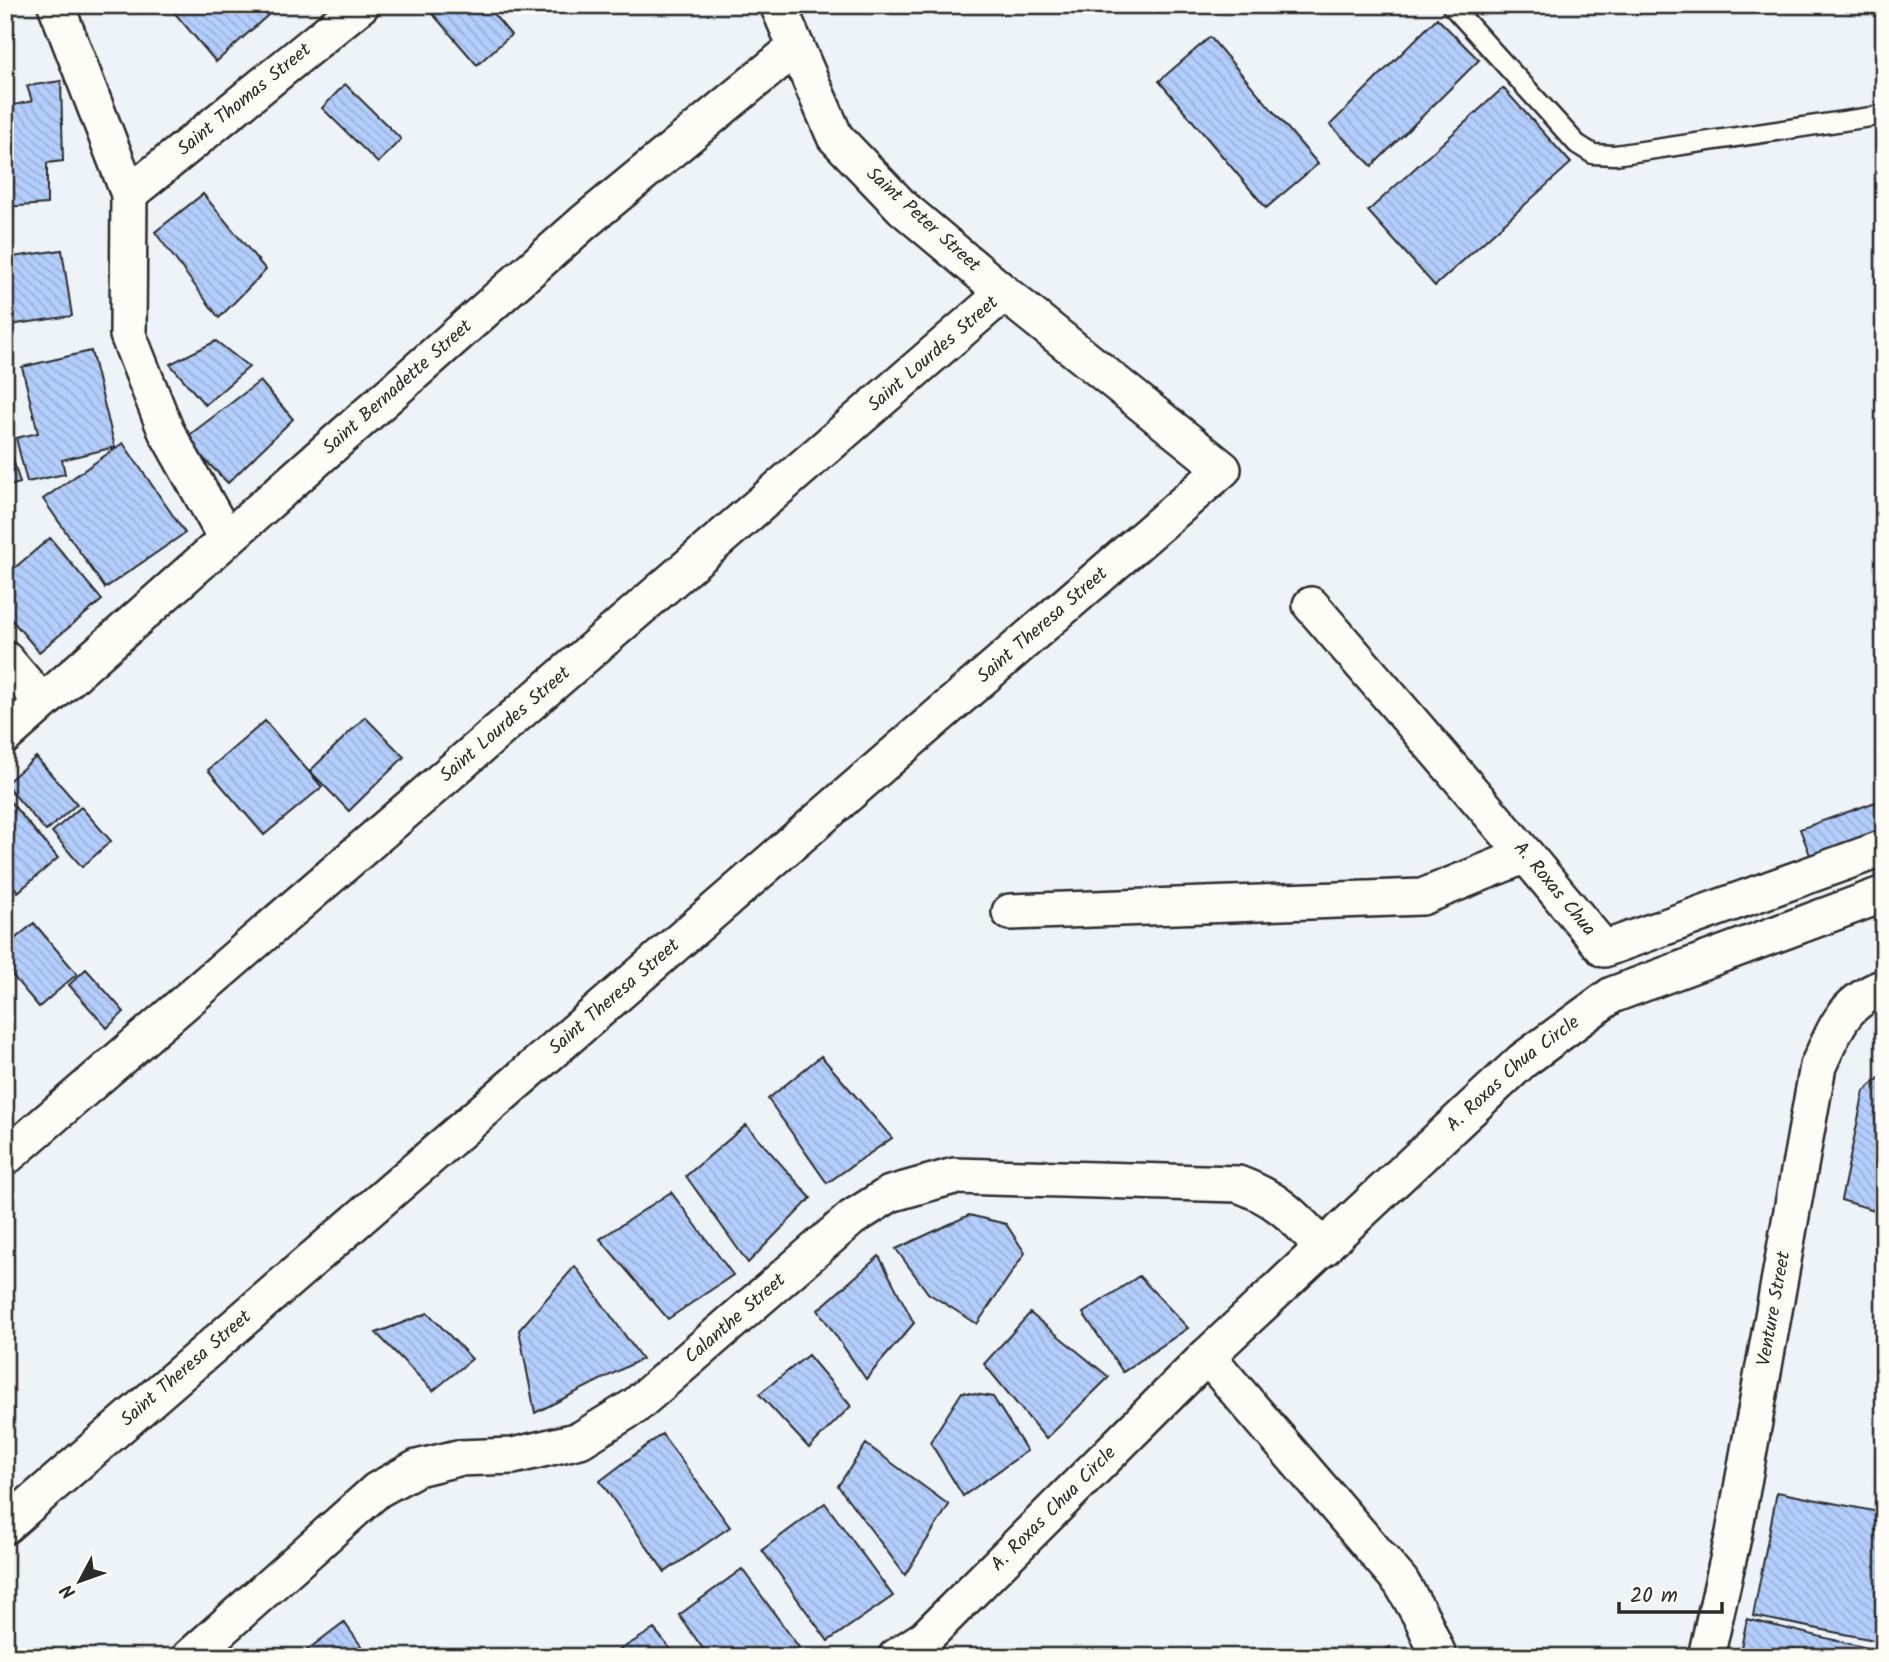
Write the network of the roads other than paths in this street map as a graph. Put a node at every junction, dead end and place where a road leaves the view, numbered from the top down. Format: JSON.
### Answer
{"nodes":[{"id":1,"x":56,"y":5,"type":"edge"},
{"id":2,"x":360,"y":5,"type":"edge"},
{"id":3,"x":778,"y":5,"type":"edge"},
{"id":4,"x":1451,"y":5,"type":"edge"},
{"id":5,"x":796,"y":47,"type":"junction"},
{"id":6,"x":1884,"y":115,"type":"edge"},
{"id":7,"x":129,"y":194,"type":"junction"},
{"id":8,"x":1004,"y":293,"type":"junction"},
{"id":9,"x":1223,"y":469,"type":"joint"},
{"id":10,"x":226,"y":538,"type":"junction"},
{"id":11,"x":1311,"y":605,"type":"dead end"},
{"id":12,"x":5,"y":659,"type":"edge"},
{"id":13,"x":42,"y":702,"type":"junction"},
{"id":14,"x":5,"y":736,"type":"edge"},
{"id":15,"x":1884,"y":848,"type":"edge"},
{"id":16,"x":1526,"y":855,"type":"junction"},
{"id":17,"x":1884,"y":894,"type":"edge"},
{"id":18,"x":1010,"y":912,"type":"dead end"},
{"id":19,"x":1884,"y":987,"type":"edge"},
{"id":20,"x":5,"y":1158,"type":"edge"},
{"id":21,"x":1324,"y":1248,"type":"junction"},
{"id":22,"x":1207,"y":1356,"type":"junction"},
{"id":23,"x":5,"y":1526,"type":"edge"},
{"id":24,"x":932,"y":1647,"type":"edge"},
{"id":25,"x":190,"y":1657,"type":"edge"},
{"id":26,"x":896,"y":1657,"type":"edge"},
{"id":27,"x":1439,"y":1657,"type":"edge"},
{"id":28,"x":1706,"y":1657,"type":"edge"}],
"edges":[{"from":1,"to":7,"type":"street"},
{"from":2,"to":7,"type":"street","name":"Saint Thomas Street"},
{"from":3,"to":5,"type":"street","name":"Saint Peter Street"},
{"from":4,"to":6,"type":"lane"},
{"from":5,"to":8,"type":"street","name":"Saint Peter Street"},
{"from":5,"to":10,"type":"street","name":"Saint Bernadette Street"},
{"from":7,"to":10,"type":"street"},
{"from":8,"to":9,"type":"street","name":"Saint Peter Street"},
{"from":8,"to":20,"type":"street","name":"Saint Lourdes Street"},
{"from":9,"to":23,"type":"street","name":"Saint Theresa Street"},
{"from":10,"to":13,"type":"street","name":"Saint Bernadette Street"},
{"from":11,"to":16,"type":"street","name":"A. Roxas Chua"},
{"from":12,"to":13,"type":"street"},
{"from":13,"to":14,"type":"street","name":"Saint Bernadette Street"},
{"from":15,"to":16,"type":"street","name":"A. Roxas Chua"},
{"from":16,"to":18,"type":"street"},
{"from":17,"to":21,"type":"street","name":"A. Roxas Chua Circle"},
{"from":19,"to":28,"type":"street","name":"Venture Street"},
{"from":21,"to":22,"type":"street","name":"A. Roxas Chua Circle"},
{"from":21,"to":25,"type":"street","name":"Calanthe Street"},
{"from":22,"to":24,"type":"street","name":"A. Roxas Chua Circle"},
{"from":22,"to":27,"type":"street"},
{"from":24,"to":26,"type":"street","name":"A. Roxas Chua Circle"}]}
